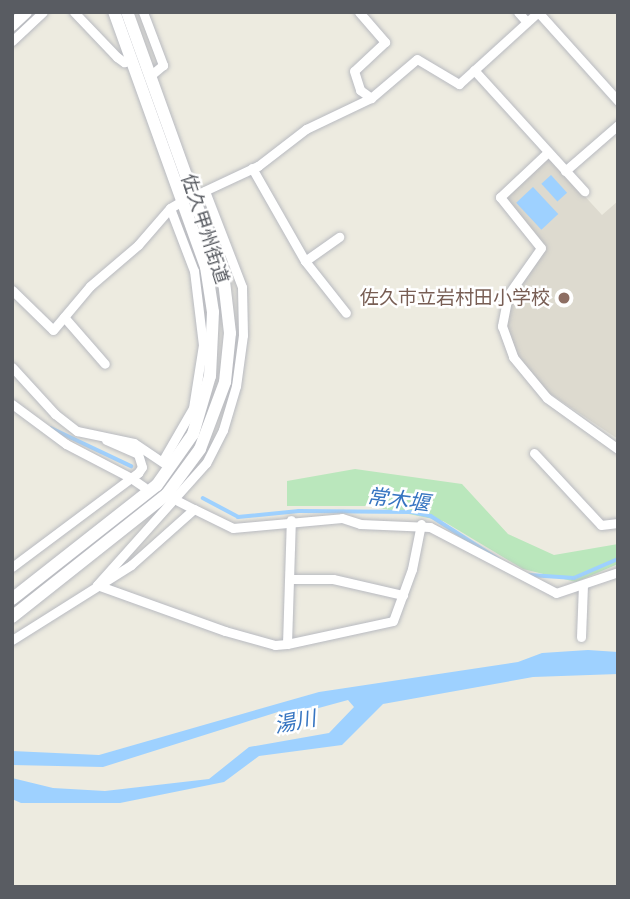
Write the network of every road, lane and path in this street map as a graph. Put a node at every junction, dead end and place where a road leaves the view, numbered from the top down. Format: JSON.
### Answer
{"nodes":[{"id":1,"x":26,"y":12,"type":"edge"},
{"id":2,"x":43,"y":12,"type":"edge"},
{"id":3,"x":74,"y":12,"type":"edge"},
{"id":4,"x":114,"y":12,"type":"edge"},
{"id":5,"x":127,"y":12,"type":"edge"},
{"id":6,"x":143,"y":12,"type":"edge"},
{"id":7,"x":359,"y":12,"type":"edge"},
{"id":8,"x":518,"y":12,"type":"edge"},
{"id":9,"x":538,"y":12,"type":"edge"},
{"id":10,"x":527,"y":22,"type":"junction"},
{"id":11,"x":12,"y":25,"type":"edge"},
{"id":12,"x":12,"y":41,"type":"edge"},
{"id":13,"x":131,"y":60,"type":"junction"},
{"id":14,"x":474,"y":70,"type":"junction"},
{"id":15,"x":150,"y":75,"type":"junction"},
{"id":16,"x":371,"y":98,"type":"junction"},
{"id":17,"x":618,"y":101,"type":"edge"},
{"id":18,"x":618,"y":125,"type":"edge"},
{"id":19,"x":548,"y":152,"type":"junction"},
{"id":20,"x":252,"y":169,"type":"junction"},
{"id":21,"x":565,"y":171,"type":"junction"},
{"id":22,"x":584,"y":191,"type":"dead end"},
{"id":23,"x":200,"y":193,"type":"junction"},
{"id":24,"x":176,"y":204,"type":"junction"},
{"id":25,"x":339,"y":237,"type":"dead end"},
{"id":26,"x":305,"y":261,"type":"junction"},
{"id":27,"x":12,"y":290,"type":"edge"},
{"id":28,"x":346,"y":313,"type":"dead end"},
{"id":29,"x":64,"y":317,"type":"junction"},
{"id":30,"x":105,"y":364,"type":"dead end"},
{"id":31,"x":12,"y":367,"type":"edge"},
{"id":32,"x":12,"y":404,"type":"edge"},
{"id":33,"x":106,"y":440,"type":"junction"},
{"id":34,"x":618,"y":449,"type":"edge"},
{"id":35,"x":534,"y":453,"type":"dead end"},
{"id":36,"x":163,"y":460,"type":"junction"},
{"id":37,"x":131,"y":478,"type":"junction"},
{"id":38,"x":150,"y":486,"type":"junction"},
{"id":39,"x":179,"y":486,"type":"junction"},
{"id":40,"x":178,"y":501,"type":"dead end"},
{"id":41,"x":194,"y":509,"type":"junction"},
{"id":42,"x":291,"y":520,"type":"junction"},
{"id":43,"x":618,"y":523,"type":"edge"},
{"id":44,"x":421,"y":524,"type":"junction"},
{"id":45,"x":12,"y":567,"type":"edge"},
{"id":46,"x":618,"y":572,"type":"edge"},
{"id":47,"x":290,"y":579,"type":"junction"},
{"id":48,"x":101,"y":586,"type":"junction"},
{"id":49,"x":583,"y":586,"type":"junction"},
{"id":50,"x":404,"y":596,"type":"junction"},
{"id":51,"x":12,"y":599,"type":"edge"},
{"id":52,"x":12,"y":617,"type":"edge"},
{"id":53,"x":581,"y":637,"type":"dead end"},
{"id":54,"x":12,"y":640,"type":"edge"},
{"id":55,"x":287,"y":644,"type":"junction"}],
"edges":[{"from":1,"to":11,"type":"main road"},
{"from":2,"to":12,"type":"street"},
{"from":3,"to":13,"type":"street"},
{"from":4,"to":13,"type":"main road","name":"佐久甲州街道"},
{"from":5,"to":15,"type":"main road","name":"佐久甲州街道"},
{"from":6,"to":15,"type":"street"},
{"from":7,"to":16,"type":"street"},
{"from":8,"to":10,"type":"street"},
{"from":9,"to":10,"type":"street"},
{"from":9,"to":17,"type":"street"},
{"from":10,"to":14,"type":"street"},
{"from":13,"to":24,"type":"main road","name":"佐久甲州街道"},
{"from":14,"to":16,"type":"street"},
{"from":14,"to":19,"type":"street"},
{"from":15,"to":23,"type":"main road","name":"佐久甲州街道"},
{"from":16,"to":20,"type":"street"},
{"from":18,"to":21,"type":"street"},
{"from":19,"to":21,"type":"street"},
{"from":19,"to":34,"type":"street"},
{"from":20,"to":23,"type":"street"},
{"from":20,"to":26,"type":"street"},
{"from":21,"to":22,"type":"street"},
{"from":23,"to":24,"type":"street"},
{"from":23,"to":39,"type":"main road","name":"佐久甲州街道"},
{"from":24,"to":29,"type":"street"},
{"from":24,"to":36,"type":"street"},
{"from":24,"to":38,"type":"main road","name":"佐久甲州街道"},
{"from":25,"to":26,"type":"street"},
{"from":26,"to":28,"type":"street"},
{"from":27,"to":29,"type":"street"},
{"from":29,"to":30,"type":"street"},
{"from":31,"to":33,"type":"street"},
{"from":32,"to":37,"type":"street"},
{"from":33,"to":36,"type":"street"},
{"from":33,"to":37,"type":"street"},
{"from":35,"to":43,"type":"street"},
{"from":36,"to":38,"type":"street"},
{"from":37,"to":38,"type":"street"},
{"from":37,"to":45,"type":"street"},
{"from":38,"to":51,"type":"main road","name":"佐久甲州街道"},
{"from":39,"to":48,"type":"street"},
{"from":39,"to":52,"type":"main road","name":"佐久甲州街道"},
{"from":40,"to":41,"type":"street"},
{"from":41,"to":42,"type":"street"},
{"from":41,"to":48,"type":"street"},
{"from":42,"to":44,"type":"street"},
{"from":42,"to":47,"type":"street"},
{"from":44,"to":49,"type":"street"},
{"from":44,"to":50,"type":"street"},
{"from":46,"to":49,"type":"street"},
{"from":47,"to":50,"type":"street"},
{"from":47,"to":55,"type":"street"},
{"from":48,"to":54,"type":"street"},
{"from":48,"to":55,"type":"street"},
{"from":49,"to":53,"type":"street"},
{"from":50,"to":55,"type":"street"}]}
